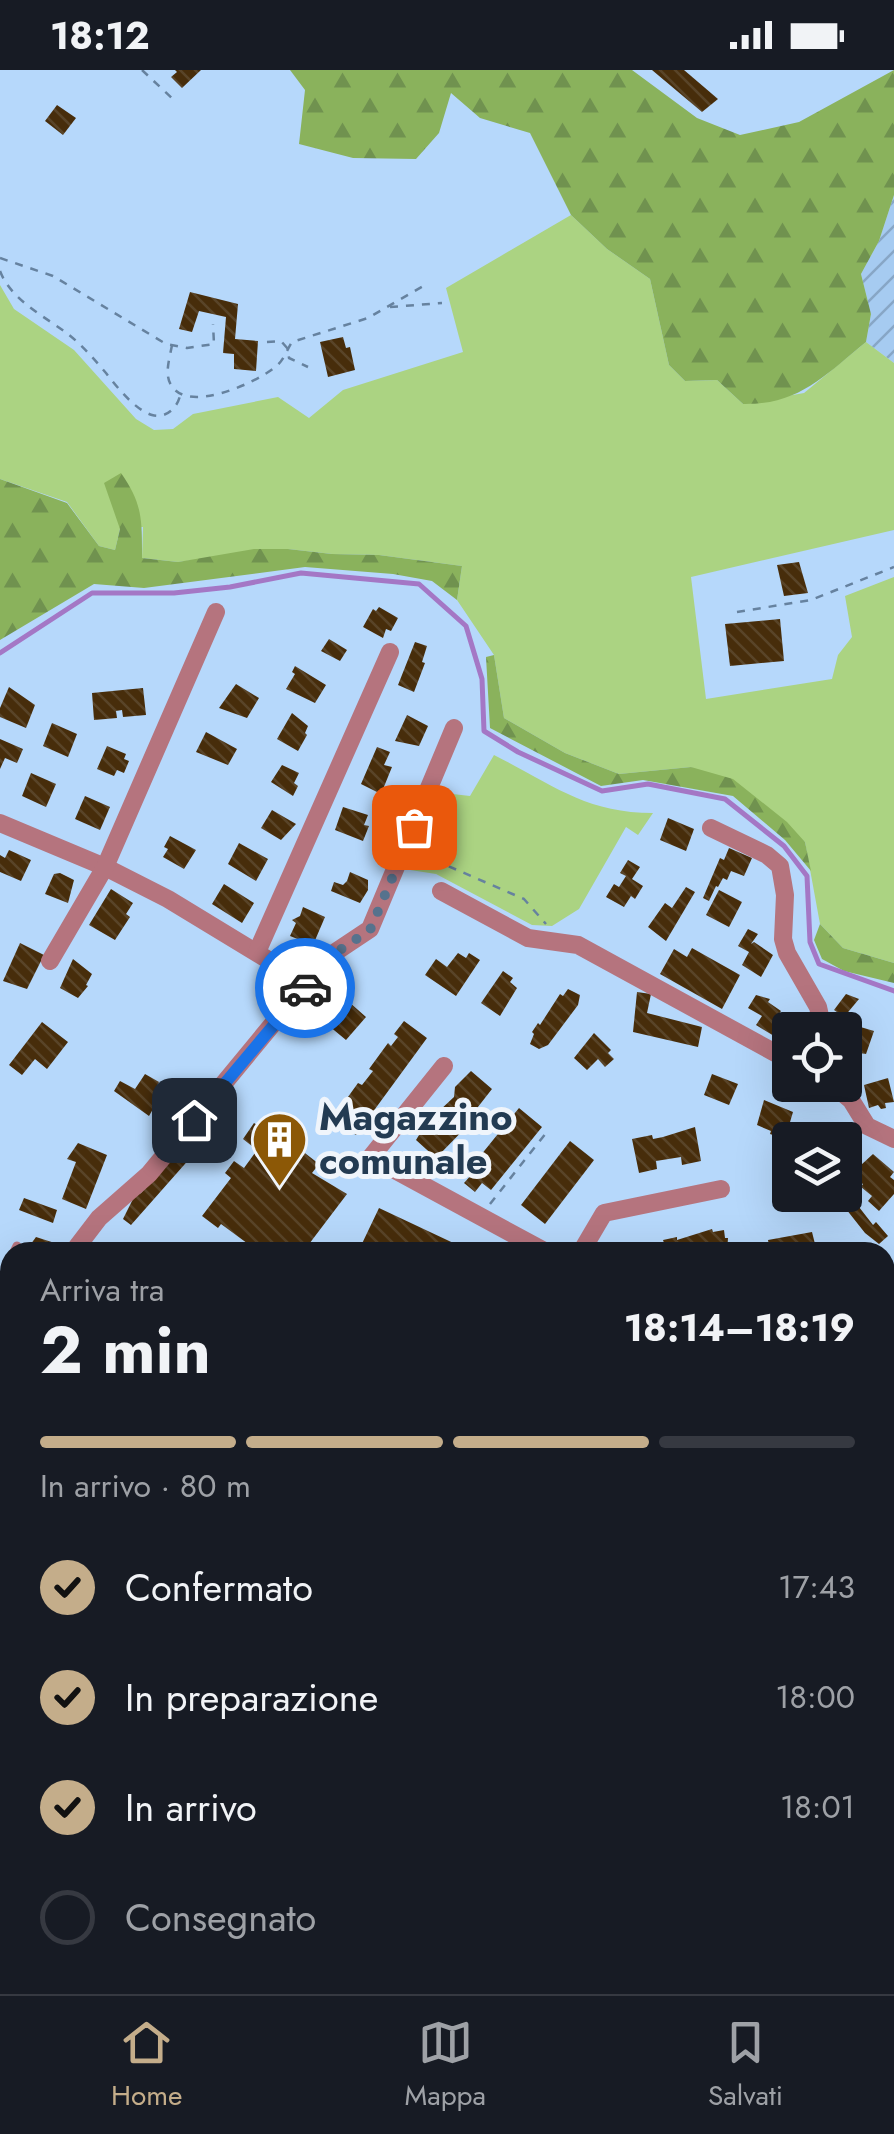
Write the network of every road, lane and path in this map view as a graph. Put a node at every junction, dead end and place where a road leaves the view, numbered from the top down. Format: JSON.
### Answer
{"nodes":[{"id":1,"x":142,"y":70,"type":"edge"},
{"id":2,"x":176,"y":102,"type":"dead end"},
{"id":3,"x":0,"y":258,"type":"edge"},
{"id":4,"x":0,"y":271,"type":"edge"},
{"id":5,"x":425,"y":285,"type":"dead end"},
{"id":6,"x":442,"y":303,"type":"dead end"},
{"id":7,"x":388,"y":308,"type":"junction"},
{"id":8,"x":214,"y":324,"type":"dead end"},
{"id":9,"x":267,"y":342,"type":"dead end"},
{"id":10,"x":172,"y":345,"type":"junction"},
{"id":11,"x":288,"y":349,"type":"junction"},
{"id":12,"x":308,"y":367,"type":"dead end"},
{"id":13,"x":181,"y":394,"type":"junction"},
{"id":14,"x":894,"y":567,"type":"edge"},
{"id":15,"x":216,"y":612,"type":"dead end"},
{"id":16,"x":737,"y":612,"type":"dead end"},
{"id":17,"x":390,"y":652,"type":"dead end"},
{"id":18,"x":454,"y":728,"type":"dead end"},
{"id":19,"x":0,"y":823,"type":"edge"},
{"id":20,"x":711,"y":828,"type":"dead end"},
{"id":21,"x":400,"y":860,"type":"junction"},
{"id":22,"x":106,"y":867,"type":"junction"},
{"id":23,"x":442,"y":890,"type":"dead end"},
{"id":24,"x":557,"y":942,"type":"junction"},
{"id":25,"x":257,"y":952,"type":"junction"},
{"id":26,"x":50,"y":960,"type":"dead end"},
{"id":27,"x":308,"y":984,"type":"junction"},
{"id":28,"x":819,"y":1012,"type":"edge"},
{"id":29,"x":772,"y":1051,"type":"edge"},
{"id":30,"x":444,"y":1066,"type":"dead end"},
{"id":31,"x":852,"y":1102,"type":"edge"},
{"id":32,"x":546,"y":1133,"type":"dead end"},
{"id":33,"x":894,"y":1139,"type":"edge"},
{"id":34,"x":721,"y":1189,"type":"dead end"},
{"id":35,"x":479,"y":1217,"type":"junction"},
{"id":36,"x":81,"y":1242,"type":"edge"},
{"id":37,"x":527,"y":1242,"type":"edge"},
{"id":38,"x":587,"y":1242,"type":"edge"}],
"edges":[{"from":1,"to":2,"type":"path"},
{"from":3,"to":10,"type":"path"},
{"from":4,"to":13,"type":"path"},
{"from":5,"to":7,"type":"path"},
{"from":6,"to":7,"type":"path"},
{"from":7,"to":11,"type":"path"},
{"from":8,"to":10,"type":"path"},
{"from":9,"to":11,"type":"path"},
{"from":10,"to":13,"type":"path"},
{"from":11,"to":12,"type":"path"},
{"from":11,"to":13,"type":"path"},
{"from":14,"to":16,"type":"path"},
{"from":15,"to":22,"type":"street"},
{"from":17,"to":25,"type":"street"},
{"from":18,"to":21,"type":"street"},
{"from":19,"to":22,"type":"street"},
{"from":20,"to":28,"type":"street"},
{"from":21,"to":24,"type":"path"},
{"from":21,"to":27,"type":"street"},
{"from":22,"to":25,"type":"street"},
{"from":22,"to":26,"type":"street"},
{"from":23,"to":24,"type":"street"},
{"from":24,"to":29,"type":"street"},
{"from":25,"to":27,"type":"street"},
{"from":27,"to":36,"type":"street"},
{"from":30,"to":35,"type":"street"},
{"from":31,"to":33,"type":"street"},
{"from":32,"to":35,"type":"path"},
{"from":34,"to":38,"type":"street"},
{"from":35,"to":37,"type":"street"}]}
